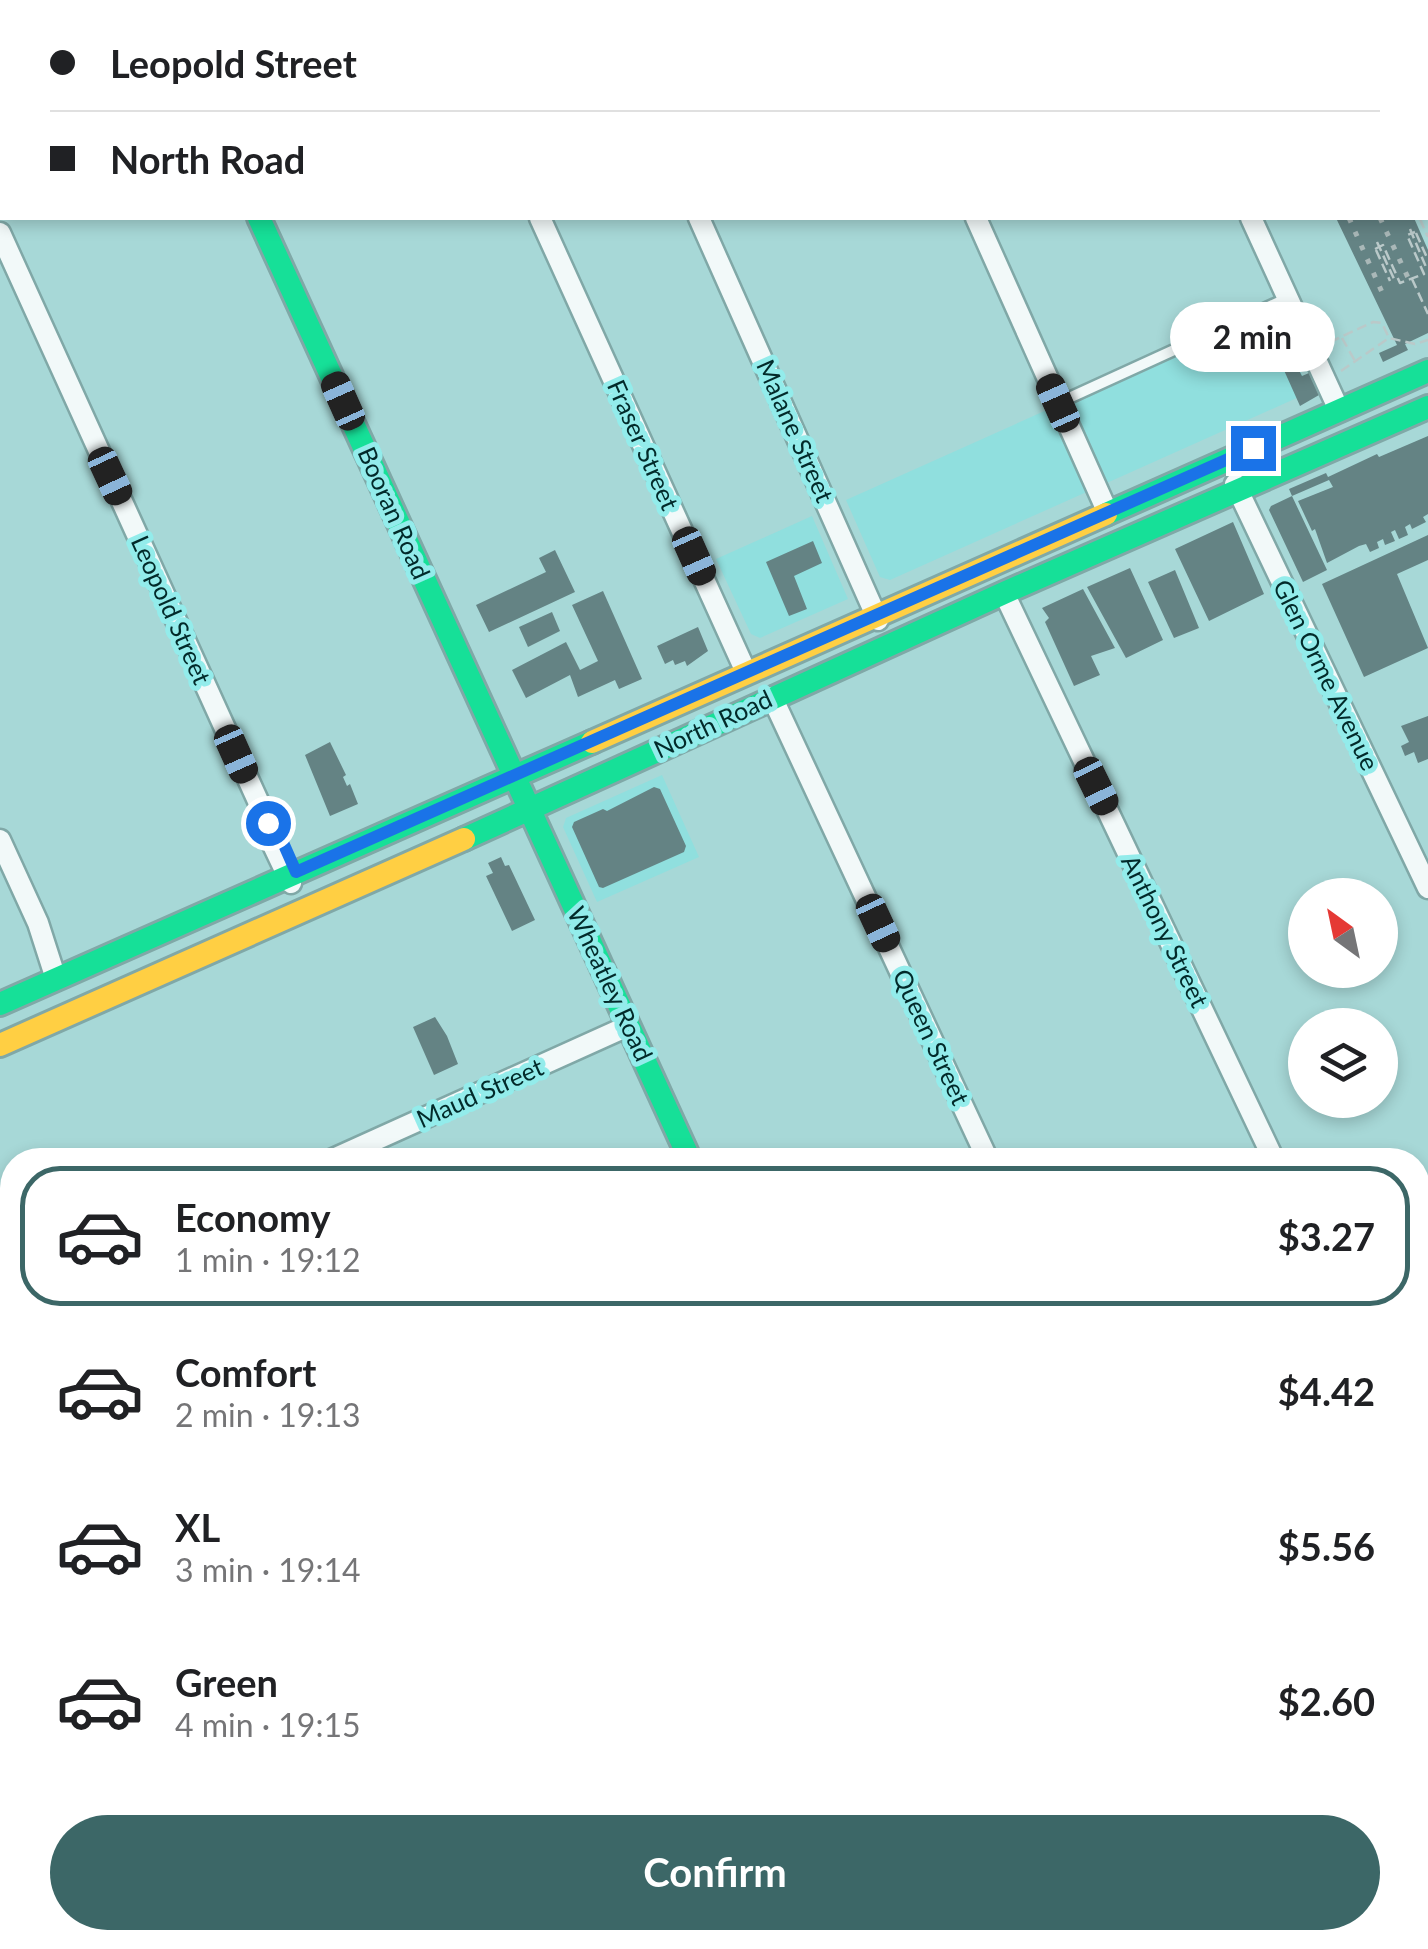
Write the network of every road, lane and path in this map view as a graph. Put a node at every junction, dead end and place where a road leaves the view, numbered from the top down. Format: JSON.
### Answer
{"nodes":[{"id":1,"x":261,"y":220,"type":"edge"},
{"id":2,"x":541,"y":220,"type":"edge"},
{"id":3,"x":701,"y":220,"type":"edge"},
{"id":4,"x":977,"y":220,"type":"edge"},
{"id":5,"x":1252,"y":220,"type":"edge"},
{"id":6,"x":0,"y":233,"type":"edge"},
{"id":7,"x":1412,"y":233,"type":"junction"},
{"id":8,"x":1428,"y":260,"type":"edge"},
{"id":9,"x":1426,"y":266,"type":"edge"},
{"id":10,"x":1412,"y":278,"type":"junction"},
{"id":11,"x":1392,"y":280,"type":"dead end"},
{"id":12,"x":1288,"y":298,"type":"junction"},
{"id":13,"x":1428,"y":314,"type":"edge"},
{"id":14,"x":1341,"y":336,"type":"junction"},
{"id":15,"x":1389,"y":338,"type":"junction"},
{"id":16,"x":1428,"y":340,"type":"edge"},
{"id":17,"x":1327,"y":344,"type":"dead end"},
{"id":18,"x":1355,"y":361,"type":"junction"},
{"id":19,"x":1428,"y":371,"type":"edge"},
{"id":20,"x":1341,"y":372,"type":"dead end"},
{"id":21,"x":1058,"y":403,"type":"junction"},
{"id":22,"x":1428,"y":407,"type":"edge"},
{"id":23,"x":1339,"y":410,"type":"junction"},
{"id":24,"x":1224,"y":462,"type":"junction"},
{"id":25,"x":1238,"y":490,"type":"junction"},
{"id":26,"x":1108,"y":512,"type":"junction"},
{"id":27,"x":1004,"y":593,"type":"junction"},
{"id":28,"x":876,"y":616,"type":"junction"},
{"id":29,"x":889,"y":644,"type":"junction"},
{"id":30,"x":746,"y":672,"type":"junction"},
{"id":31,"x":772,"y":697,"type":"junction"},
{"id":32,"x":614,"y":730,"type":"junction"},
{"id":33,"x":629,"y":764,"type":"junction"},
{"id":34,"x":513,"y":775,"type":"junction"},
{"id":35,"x":529,"y":809,"type":"junction"},
{"id":36,"x":0,"y":840,"type":"edge"},
{"id":37,"x":291,"y":874,"type":"junction"},
{"id":38,"x":1428,"y":888,"type":"edge"},
{"id":39,"x":307,"y":909,"type":"junction"},
{"id":40,"x":62,"y":977,"type":"junction"},
{"id":41,"x":0,"y":1004,"type":"edge"},
{"id":42,"x":628,"y":1026,"type":"junction"},
{"id":43,"x":0,"y":1045,"type":"edge"},
{"id":44,"x":358,"y":1148,"type":"edge"},
{"id":45,"x":684,"y":1148,"type":"edge"},
{"id":46,"x":982,"y":1148,"type":"edge"},
{"id":47,"x":1268,"y":1148,"type":"edge"}],
"edges":[{"from":1,"to":34,"type":"main road","name":"Booran Road"},
{"from":2,"to":30,"type":"street","name":"Fraser Street"},
{"from":3,"to":28,"type":"street","name":"Malane Street"},
{"from":4,"to":21,"type":"street"},
{"from":5,"to":12,"type":"street"},
{"from":6,"to":37,"type":"street","name":"Leopold Street"},
{"from":7,"to":8,"type":"path"},
{"from":7,"to":9,"type":"path"},
{"from":7,"to":10,"type":"path"},
{"from":10,"to":11,"type":"path"},
{"from":10,"to":13,"type":"path"},
{"from":12,"to":21,"type":"lane"},
{"from":12,"to":23,"type":"street"},
{"from":14,"to":15,"type":"path"},
{"from":14,"to":17,"type":"path"},
{"from":14,"to":18,"type":"path"},
{"from":15,"to":16,"type":"path"},
{"from":15,"to":18,"type":"path"},
{"from":18,"to":20,"type":"path"},
{"from":19,"to":23,"type":"main road","name":"North Road"},
{"from":21,"to":26,"type":"street"},
{"from":22,"to":25,"type":"main road","name":"North Road"},
{"from":23,"to":24,"type":"main road","name":"North Road"},
{"from":24,"to":25,"type":"street","name":"Glen Orme Avenue"},
{"from":24,"to":26,"type":"main road","name":"North Road"},
{"from":25,"to":27,"type":"main road","name":"North Road"},
{"from":25,"to":38,"type":"street","name":"Glen Orme Avenue"},
{"from":26,"to":28,"type":"main road","name":"North Road"},
{"from":27,"to":29,"type":"main road","name":"North Road"},
{"from":27,"to":47,"type":"street","name":"Anthony Street"},
{"from":28,"to":29,"type":"street","name":"Malane Street"},
{"from":28,"to":30,"type":"main road","name":"North Road"},
{"from":29,"to":31,"type":"main road","name":"North Road"},
{"from":30,"to":32,"type":"main road","name":"North Road"},
{"from":31,"to":33,"type":"main road","name":"North Road"},
{"from":31,"to":46,"type":"street","name":"Queen Street"},
{"from":32,"to":33,"type":"main road"},
{"from":32,"to":34,"type":"main road","name":"North Road"},
{"from":33,"to":35,"type":"main road","name":"North Road"},
{"from":34,"to":35,"type":"main road","name":"Booran Road"},
{"from":34,"to":37,"type":"main road","name":"North Road"},
{"from":35,"to":39,"type":"main road","name":"North Road"},
{"from":35,"to":42,"type":"main road","name":"Wheatley Road"},
{"from":36,"to":40,"type":"street"},
{"from":37,"to":39,"type":"street","name":"Leopold Street"},
{"from":37,"to":40,"type":"main road","name":"North Road"},
{"from":39,"to":43,"type":"main road","name":"North Road"},
{"from":40,"to":41,"type":"main road","name":"North Road"},
{"from":42,"to":44,"type":"street","name":"Maud Street"},
{"from":42,"to":45,"type":"main road","name":"Wheatley Road"}]}
